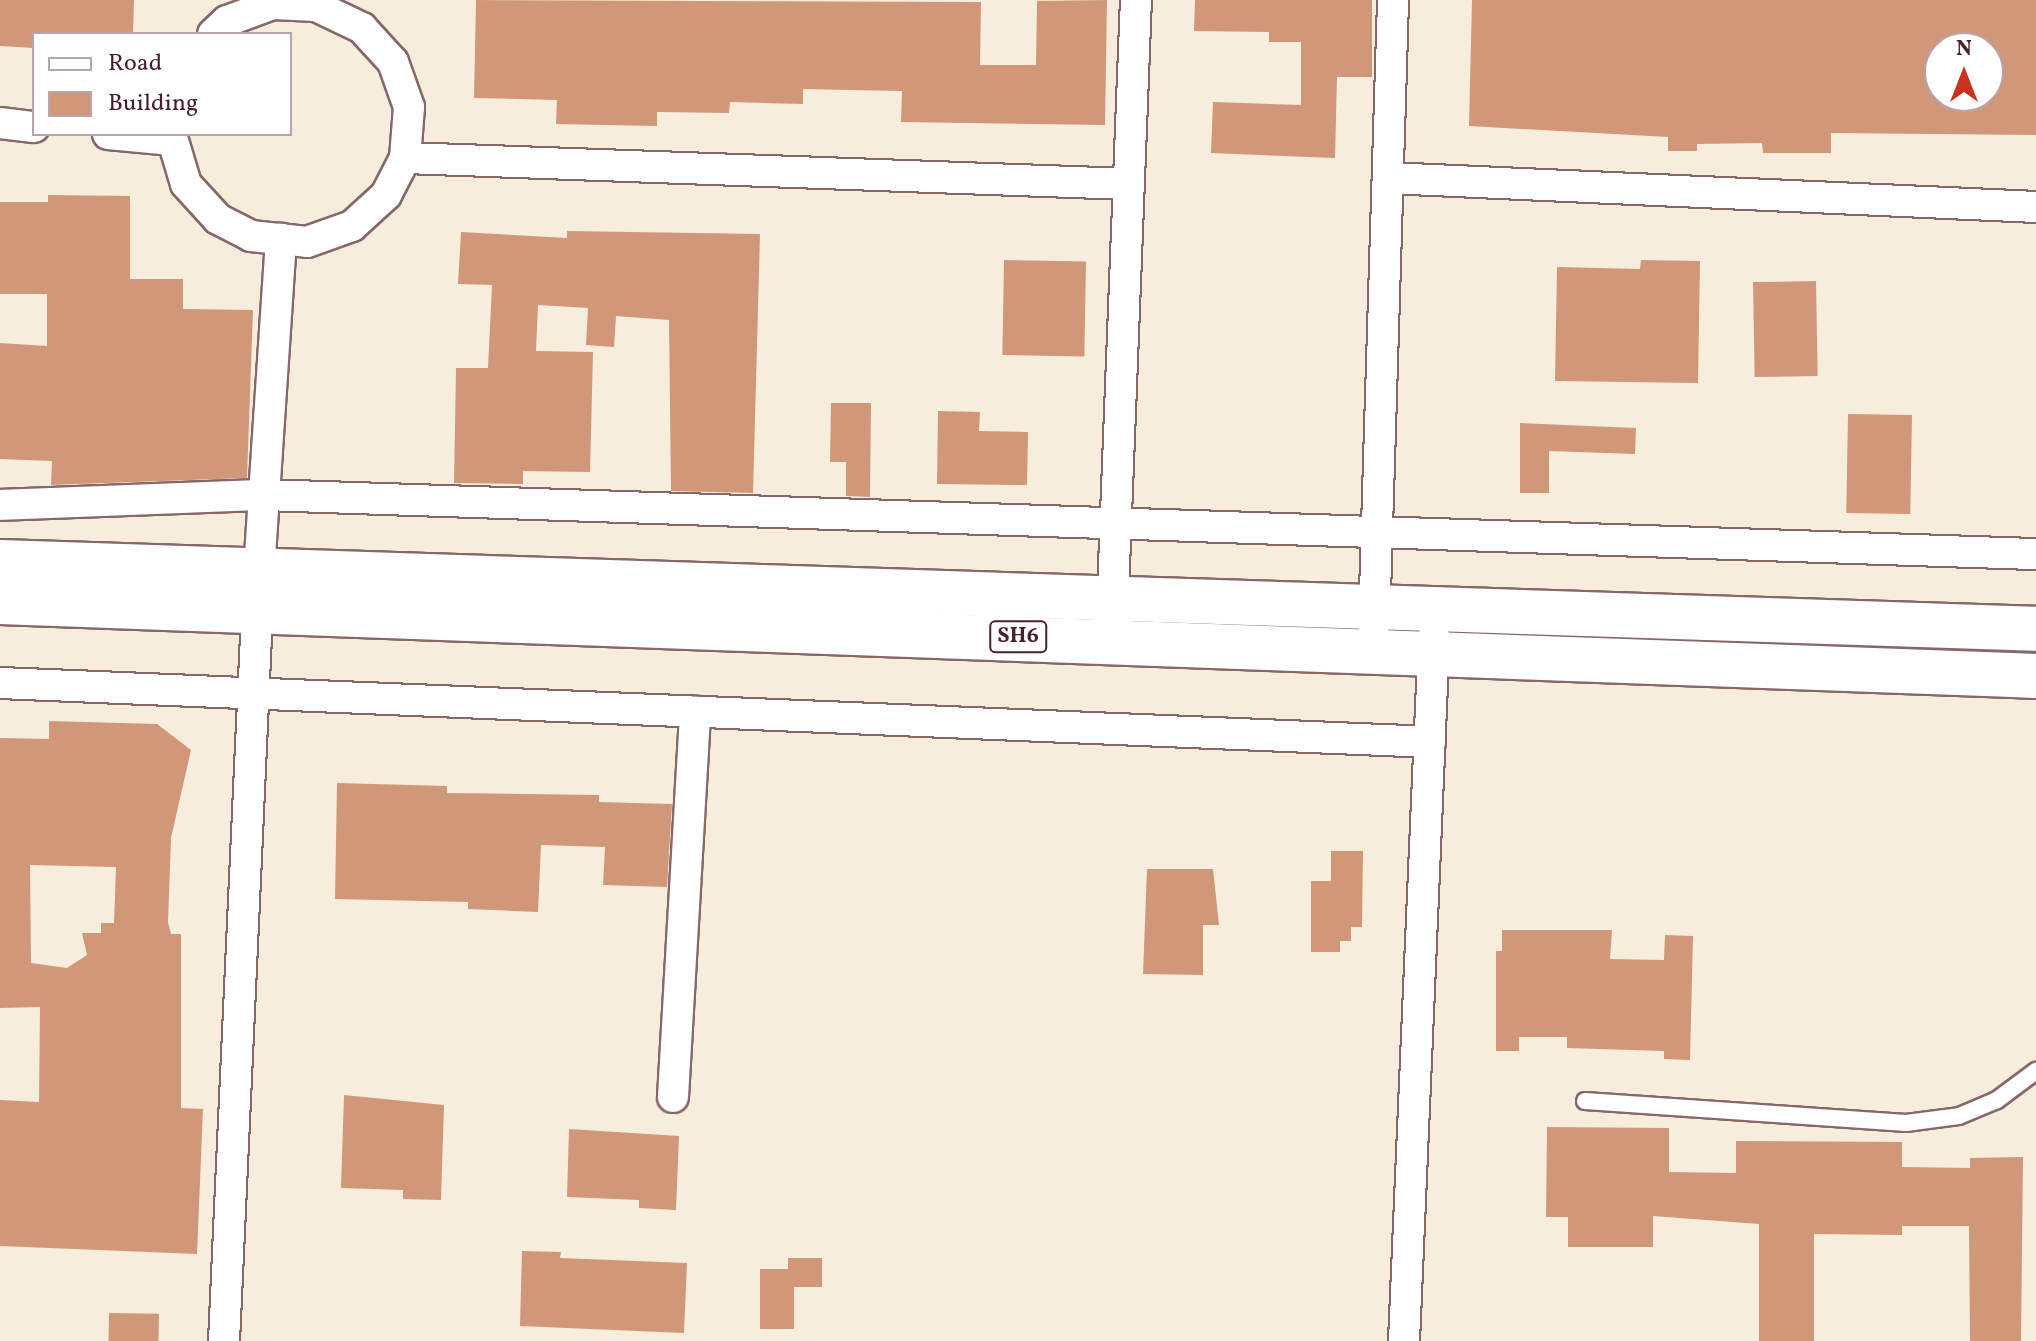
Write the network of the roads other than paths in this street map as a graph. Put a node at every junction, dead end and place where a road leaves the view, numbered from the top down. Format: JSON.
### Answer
{"nodes":[{"id":1,"x":1136,"y":0,"type":"edge"},
{"id":2,"x":1393,"y":0,"type":"edge"},
{"id":3,"x":296,"y":3,"type":"edge"},
{"id":4,"x":215,"y":32,"type":"edge"},
{"id":5,"x":0,"y":123,"type":"edge"},
{"id":6,"x":32,"y":127,"type":"edge"},
{"id":7,"x":150,"y":136,"type":"edge"},
{"id":8,"x":171,"y":137,"type":"edge"},
{"id":9,"x":405,"y":158,"type":"junction"},
{"id":10,"x":1388,"y":178,"type":"junction"},
{"id":11,"x":1129,"y":184,"type":"junction"},
{"id":12,"x":2036,"y":207,"type":"edge"},
{"id":13,"x":281,"y":239,"type":"junction"},
{"id":14,"x":264,"y":495,"type":"junction"},
{"id":15,"x":0,"y":505,"type":"edge"},
{"id":16,"x":1116,"y":524,"type":"junction"},
{"id":17,"x":1377,"y":532,"type":"junction"},
{"id":18,"x":2036,"y":554,"type":"edge"},
{"id":19,"x":0,"y":562,"type":"edge"},
{"id":20,"x":259,"y":571,"type":"junction"},
{"id":21,"x":0,"y":602,"type":"edge"},
{"id":22,"x":257,"y":614,"type":"junction"},
{"id":23,"x":1112,"y":619,"type":"junction"},
{"id":24,"x":1374,"y":628,"type":"junction"},
{"id":25,"x":1434,"y":629,"type":"junction"},
{"id":26,"x":2036,"y":629,"type":"edge"},
{"id":27,"x":2036,"y":676,"type":"edge"},
{"id":28,"x":0,"y":683,"type":"edge"},
{"id":29,"x":253,"y":693,"type":"junction"},
{"id":30,"x":695,"y":712,"type":"junction"},
{"id":31,"x":1430,"y":742,"type":"junction"},
{"id":32,"x":2036,"y":1071,"type":"edge"},
{"id":33,"x":673,"y":1097,"type":"dead end"},
{"id":34,"x":1585,"y":1101,"type":"dead end"},
{"id":35,"x":224,"y":1341,"type":"edge"},
{"id":36,"x":1404,"y":1341,"type":"edge"}],
"edges":[{"from":1,"to":11,"type":"street"},
{"from":2,"to":10,"type":"street"},
{"from":3,"to":4,"type":"street"},
{"from":3,"to":9,"type":"street"},
{"from":5,"to":6,"type":"street"},
{"from":7,"to":8,"type":"street"},
{"from":8,"to":13,"type":"street"},
{"from":9,"to":11,"type":"street"},
{"from":9,"to":13,"type":"street"},
{"from":10,"to":12,"type":"street"},
{"from":10,"to":17,"type":"street"},
{"from":11,"to":16,"type":"street"},
{"from":13,"to":14,"type":"street"},
{"from":14,"to":15,"type":"street"},
{"from":14,"to":16,"type":"street"},
{"from":14,"to":20,"type":"street"},
{"from":16,"to":17,"type":"street"},
{"from":16,"to":23,"type":"street"},
{"from":17,"to":18,"type":"street"},
{"from":17,"to":24,"type":"street"},
{"from":19,"to":20,"type":"main road","number":"SH6"},
{"from":20,"to":22,"type":"street"},
{"from":20,"to":23,"type":"main road","number":"SH6"},
{"from":21,"to":22,"type":"main road","number":"SH6"},
{"from":22,"to":23,"type":"main road","number":"SH6"},
{"from":22,"to":29,"type":"street"},
{"from":23,"to":24,"type":"main road","number":"SH6"},
{"from":24,"to":25,"type":"main road","number":"SH6"},
{"from":25,"to":26,"type":"main road","number":"SH6"},
{"from":25,"to":27,"type":"main road","number":"SH6"},
{"from":25,"to":31,"type":"street"},
{"from":28,"to":29,"type":"street"},
{"from":29,"to":30,"type":"street"},
{"from":29,"to":35,"type":"street"},
{"from":30,"to":31,"type":"street"},
{"from":30,"to":33,"type":"street"},
{"from":31,"to":36,"type":"street"},
{"from":32,"to":34,"type":"lane"}]}
